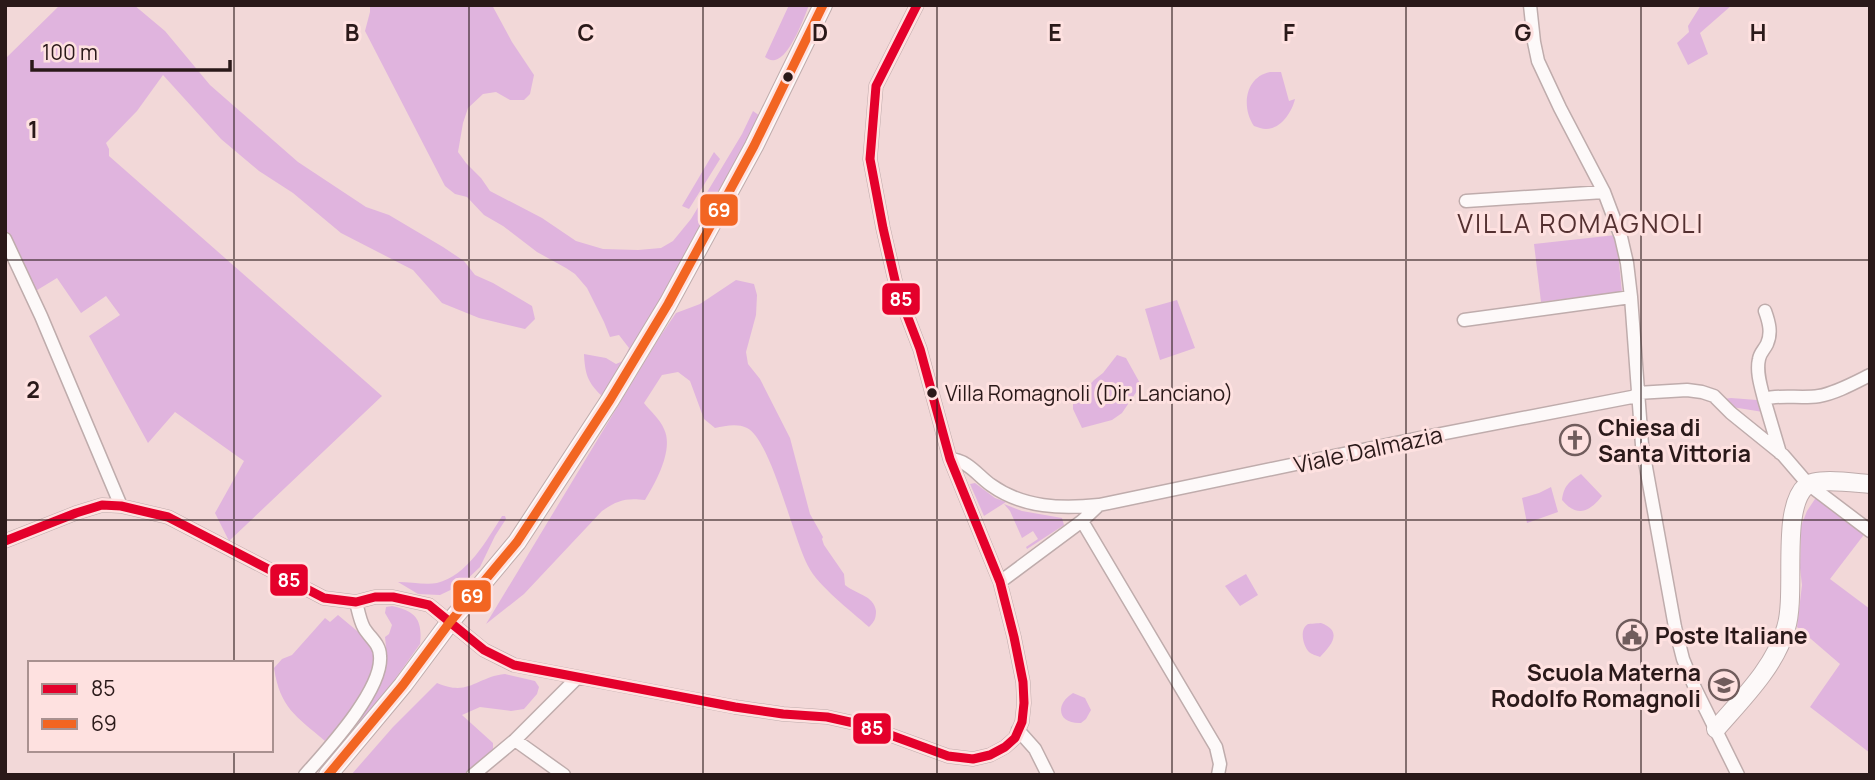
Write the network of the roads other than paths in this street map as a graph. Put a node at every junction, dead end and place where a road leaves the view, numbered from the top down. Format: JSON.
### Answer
{"nodes":[{"id":1,"x":823,"y":5,"type":"edge"},
{"id":2,"x":917,"y":5,"type":"edge"},
{"id":3,"x":1530,"y":5,"type":"edge"},
{"id":4,"x":1604,"y":192,"type":"junction"},
{"id":5,"x":1466,"y":201,"type":"dead end"},
{"id":6,"x":5,"y":239,"type":"edge"},
{"id":7,"x":1631,"y":297,"type":"junction"},
{"id":8,"x":1765,"y":311,"type":"dead end"},
{"id":9,"x":1464,"y":320,"type":"dead end"},
{"id":10,"x":1870,"y":375,"type":"edge"},
{"id":11,"x":1637,"y":394,"type":"junction"},
{"id":12,"x":1764,"y":399,"type":"junction"},
{"id":13,"x":1780,"y":453,"type":"junction"},
{"id":14,"x":950,"y":459,"type":"junction"},
{"id":15,"x":1808,"y":484,"type":"junction"},
{"id":16,"x":1870,"y":484,"type":"edge"},
{"id":17,"x":1099,"y":505,"type":"junction"},
{"id":18,"x":121,"y":506,"type":"junction"},
{"id":19,"x":1082,"y":521,"type":"junction"},
{"id":20,"x":1870,"y":531,"type":"edge"},
{"id":21,"x":5,"y":541,"type":"edge"},
{"id":22,"x":1000,"y":582,"type":"junction"},
{"id":23,"x":356,"y":602,"type":"junction"},
{"id":24,"x":450,"y":622,"type":"junction"},
{"id":25,"x":577,"y":678,"type":"junction"},
{"id":26,"x":1716,"y":729,"type":"junction"},
{"id":27,"x":1018,"y":730,"type":"junction"},
{"id":28,"x":514,"y":740,"type":"junction"},
{"id":29,"x":305,"y":775,"type":"edge"},
{"id":30,"x":328,"y":775,"type":"edge"},
{"id":31,"x":473,"y":775,"type":"edge"},
{"id":32,"x":564,"y":775,"type":"edge"},
{"id":33,"x":1048,"y":775,"type":"edge"},
{"id":34,"x":1218,"y":775,"type":"edge"},
{"id":35,"x":1738,"y":775,"type":"edge"}],
"edges":[{"from":1,"to":24,"type":"main road"},
{"from":2,"to":14,"type":"street"},
{"from":3,"to":4,"type":"street"},
{"from":4,"to":5,"type":"street"},
{"from":4,"to":7,"type":"street"},
{"from":6,"to":18,"type":"street"},
{"from":7,"to":9,"type":"street"},
{"from":7,"to":11,"type":"street"},
{"from":8,"to":12,"type":"street"},
{"from":10,"to":12,"type":"street"},
{"from":11,"to":13,"type":"street","name":"Viale Dalmazia"},
{"from":11,"to":17,"type":"street","name":"Viale Dalmazia"},
{"from":11,"to":26,"type":"street"},
{"from":12,"to":13,"type":"street"},
{"from":13,"to":15,"type":"street","name":"Viale Dalmazia"},
{"from":14,"to":17,"type":"street","name":"Viale Dalmazia"},
{"from":14,"to":22,"type":"street"},
{"from":15,"to":16,"type":"main road"},
{"from":15,"to":20,"type":"street","name":"Viale Dalmazia"},
{"from":15,"to":26,"type":"main road"},
{"from":17,"to":19,"type":"street"},
{"from":18,"to":21,"type":"street"},
{"from":18,"to":23,"type":"street"},
{"from":19,"to":22,"type":"street"},
{"from":19,"to":34,"type":"street"},
{"from":22,"to":27,"type":"street"},
{"from":23,"to":24,"type":"street"},
{"from":23,"to":29,"type":"street"},
{"from":24,"to":25,"type":"street"},
{"from":24,"to":30,"type":"main road"},
{"from":25,"to":27,"type":"street"},
{"from":25,"to":28,"type":"street"},
{"from":26,"to":35,"type":"street"},
{"from":27,"to":33,"type":"street"},
{"from":28,"to":31,"type":"street"},
{"from":28,"to":32,"type":"street"}]}
